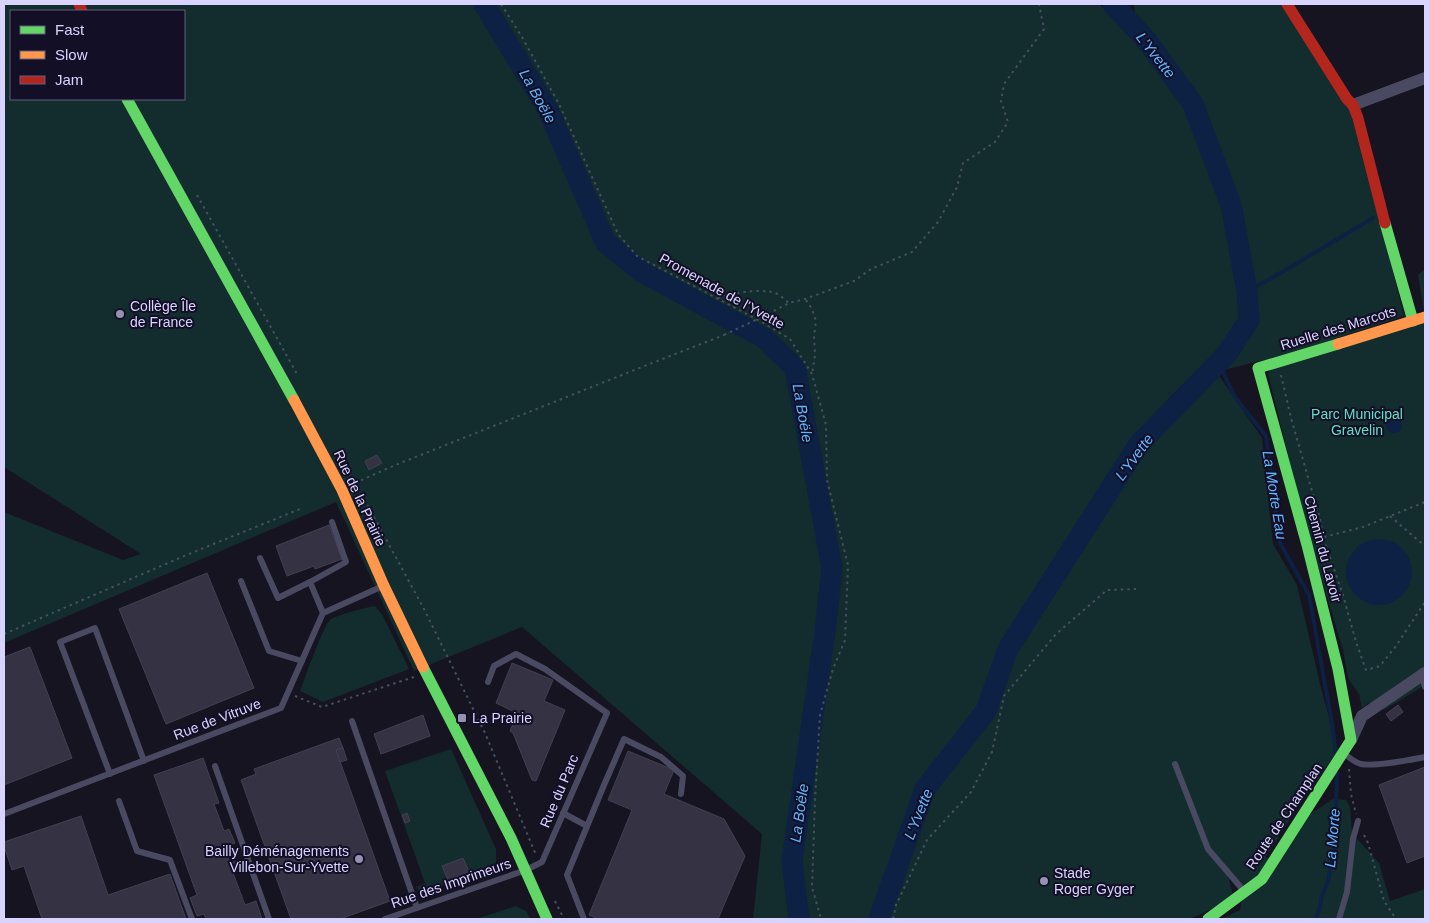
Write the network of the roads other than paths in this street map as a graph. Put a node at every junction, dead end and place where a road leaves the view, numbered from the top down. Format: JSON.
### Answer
{"nodes":[{"id":1,"x":1287,"y":4,"type":"edge"},
{"id":2,"x":1425,"y":78,"type":"edge"},
{"id":3,"x":128,"y":100,"type":"edge"},
{"id":4,"x":1352,"y":105,"type":"junction"},
{"id":5,"x":1425,"y":318,"type":"edge"},
{"id":6,"x":1413,"y":321,"type":"junction"},
{"id":7,"x":1258,"y":368,"type":"joint"},
{"id":8,"x":332,"y":522,"type":"dead end"},
{"id":9,"x":260,"y":558,"type":"dead end"},
{"id":10,"x":241,"y":581,"type":"dead end"},
{"id":11,"x":310,"y":582,"type":"junction"},
{"id":12,"x":384,"y":586,"type":"junction"},
{"id":13,"x":323,"y":613,"type":"junction"},
{"id":14,"x":302,"y":661,"type":"junction"},
{"id":15,"x":1424,"y":679,"type":"edge"},
{"id":16,"x":488,"y":682,"type":"dead end"},
{"id":17,"x":352,"y":721,"type":"dead end"},
{"id":18,"x":1351,"y":740,"type":"junction"},
{"id":19,"x":1343,"y":754,"type":"junction"},
{"id":20,"x":1425,"y":757,"type":"edge"},
{"id":21,"x":144,"y":761,"type":"junction"},
{"id":22,"x":1175,"y":764,"type":"dead end"},
{"id":23,"x":214,"y":766,"type":"dead end"},
{"id":24,"x":110,"y":774,"type":"junction"},
{"id":25,"x":681,"y":794,"type":"dead end"},
{"id":26,"x":119,"y":801,"type":"dead end"},
{"id":27,"x":4,"y":814,"type":"edge"},
{"id":28,"x":563,"y":814,"type":"junction"},
{"id":29,"x":1358,"y":821,"type":"dead end"},
{"id":30,"x":587,"y":826,"type":"junction"},
{"id":31,"x":526,"y":870,"type":"junction"},
{"id":32,"x":1245,"y":892,"type":"junction"},
{"id":33,"x":417,"y":908,"type":"junction"},
{"id":34,"x":192,"y":919,"type":"edge"},
{"id":35,"x":269,"y":919,"type":"edge"},
{"id":36,"x":385,"y":919,"type":"edge"},
{"id":37,"x":547,"y":919,"type":"edge"},
{"id":38,"x":584,"y":919,"type":"edge"},
{"id":39,"x":1208,"y":919,"type":"edge"},
{"id":40,"x":1339,"y":919,"type":"edge"}],
"edges":[{"from":1,"to":4,"type":"street"},
{"from":2,"to":4,"type":"street"},
{"from":3,"to":12,"type":"street","name":"Rue de la Prairie"},
{"from":4,"to":6,"type":"street"},
{"from":5,"to":6,"type":"street","name":"Ruelle des Marcots"},
{"from":6,"to":7,"type":"street","name":"Ruelle des Marcots"},
{"from":7,"to":18,"type":"street","name":"Chemin du Lavoir"},
{"from":8,"to":11,"type":"lane"},
{"from":9,"to":11,"type":"lane"},
{"from":10,"to":14,"type":"lane"},
{"from":11,"to":13,"type":"lane"},
{"from":12,"to":13,"type":"lane"},
{"from":12,"to":31,"type":"street","name":"Rue de la Prairie"},
{"from":13,"to":14,"type":"lane","name":"Rue de Vitruve"},
{"from":14,"to":21,"type":"lane","name":"Rue de Vitruve"},
{"from":15,"to":18,"type":"street"},
{"from":16,"to":28,"type":"lane","name":"Rue du Parc"},
{"from":17,"to":33,"type":"lane"},
{"from":18,"to":19,"type":"street","name":"Route de Champlan"},
{"from":19,"to":20,"type":"lane"},
{"from":19,"to":32,"type":"street","name":"Route de Champlan"},
{"from":21,"to":24,"type":"lane","name":"Rue de Vitruve"},
{"from":21,"to":24,"type":"lane"},
{"from":22,"to":32,"type":"lane"},
{"from":23,"to":35,"type":"lane"},
{"from":24,"to":27,"type":"lane","name":"Rue de Vitruve"},
{"from":25,"to":30,"type":"lane"},
{"from":26,"to":34,"type":"lane"},
{"from":28,"to":30,"type":"lane"},
{"from":28,"to":31,"type":"lane","name":"Rue du Parc"},
{"from":29,"to":40,"type":"lane"},
{"from":30,"to":38,"type":"lane"},
{"from":31,"to":33,"type":"lane","name":"Rue des Imprimeurs"},
{"from":31,"to":37,"type":"street","name":"Rue de la Prairie"},
{"from":32,"to":39,"type":"street","name":"Route de Champlan"},
{"from":33,"to":36,"type":"lane","name":"Rue des Imprimeurs"}]}
